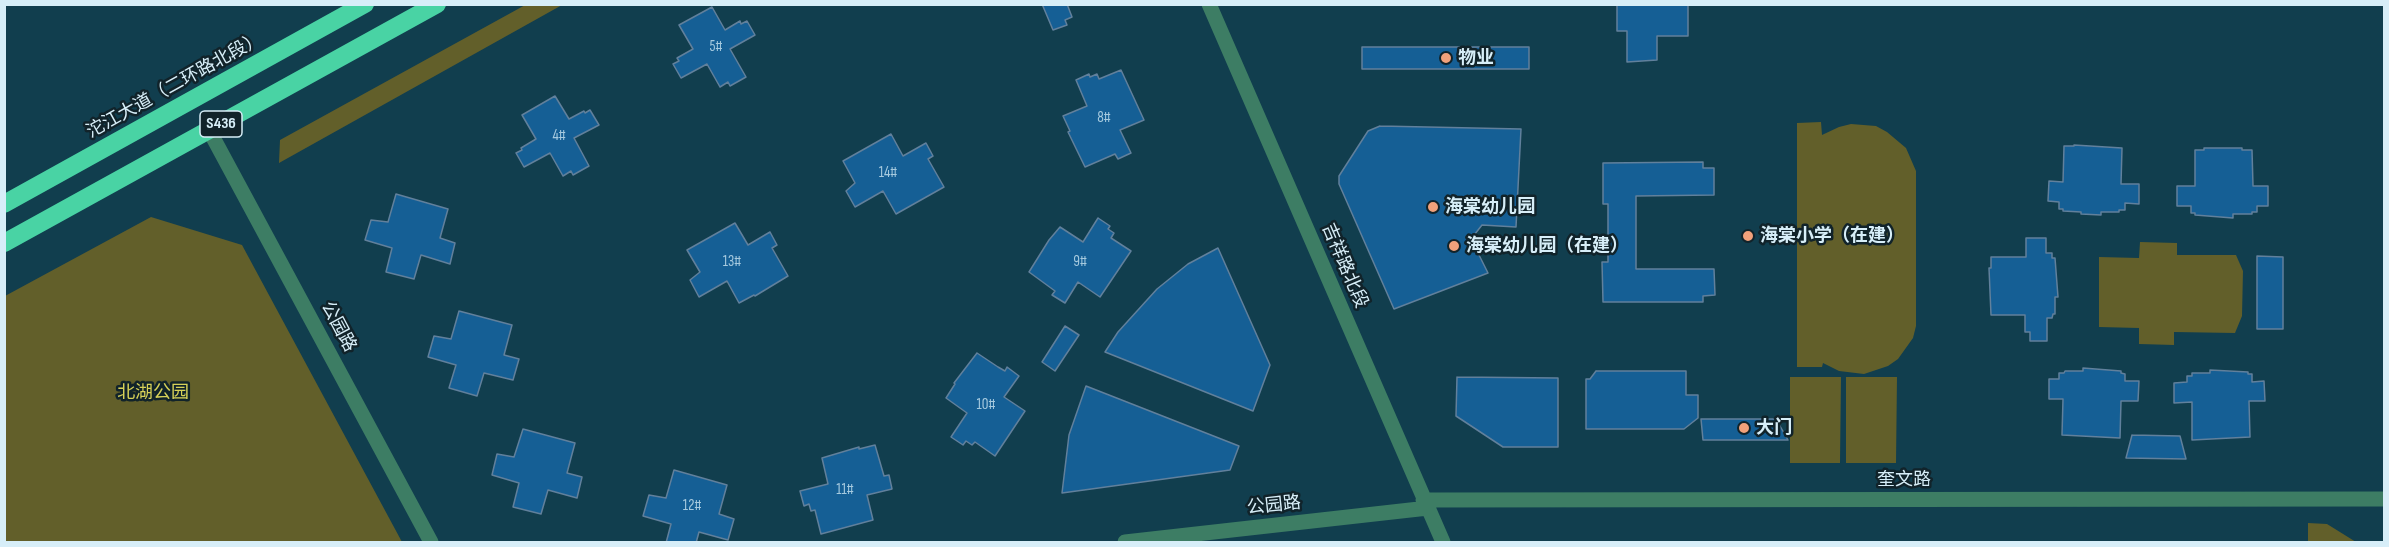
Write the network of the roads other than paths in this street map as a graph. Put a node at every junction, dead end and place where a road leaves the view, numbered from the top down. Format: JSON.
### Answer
{"nodes":[{"id":1,"x":365,"y":4,"type":"edge"},
{"id":2,"x":437,"y":4,"type":"edge"},
{"id":3,"x":1209,"y":4,"type":"edge"},
{"id":4,"x":209,"y":130,"type":"junction"},
{"id":5,"x":4,"y":204,"type":"edge"},
{"id":6,"x":4,"y":243,"type":"edge"},
{"id":7,"x":2385,"y":499,"type":"edge"},
{"id":8,"x":1426,"y":504,"type":"junction"},
{"id":9,"x":431,"y":543,"type":"edge"},
{"id":10,"x":1125,"y":543,"type":"edge"},
{"id":11,"x":1443,"y":543,"type":"edge"}],
"edges":[{"from":1,"to":5,"type":"highway","name":"沱江大道（二环路北段）","number":"S436"},
{"from":2,"to":4,"type":"highway","number":"S436"},
{"from":3,"to":8,"type":"street","name":"吉祥路北段"},
{"from":4,"to":6,"type":"highway","number":"S436"},
{"from":4,"to":9,"type":"street","name":"公园路"},
{"from":7,"to":8,"type":"street","name":"奎文路"},
{"from":8,"to":10,"type":"street","name":"公园路"},
{"from":8,"to":11,"type":"street","name":"吉祥路北段"}]}
